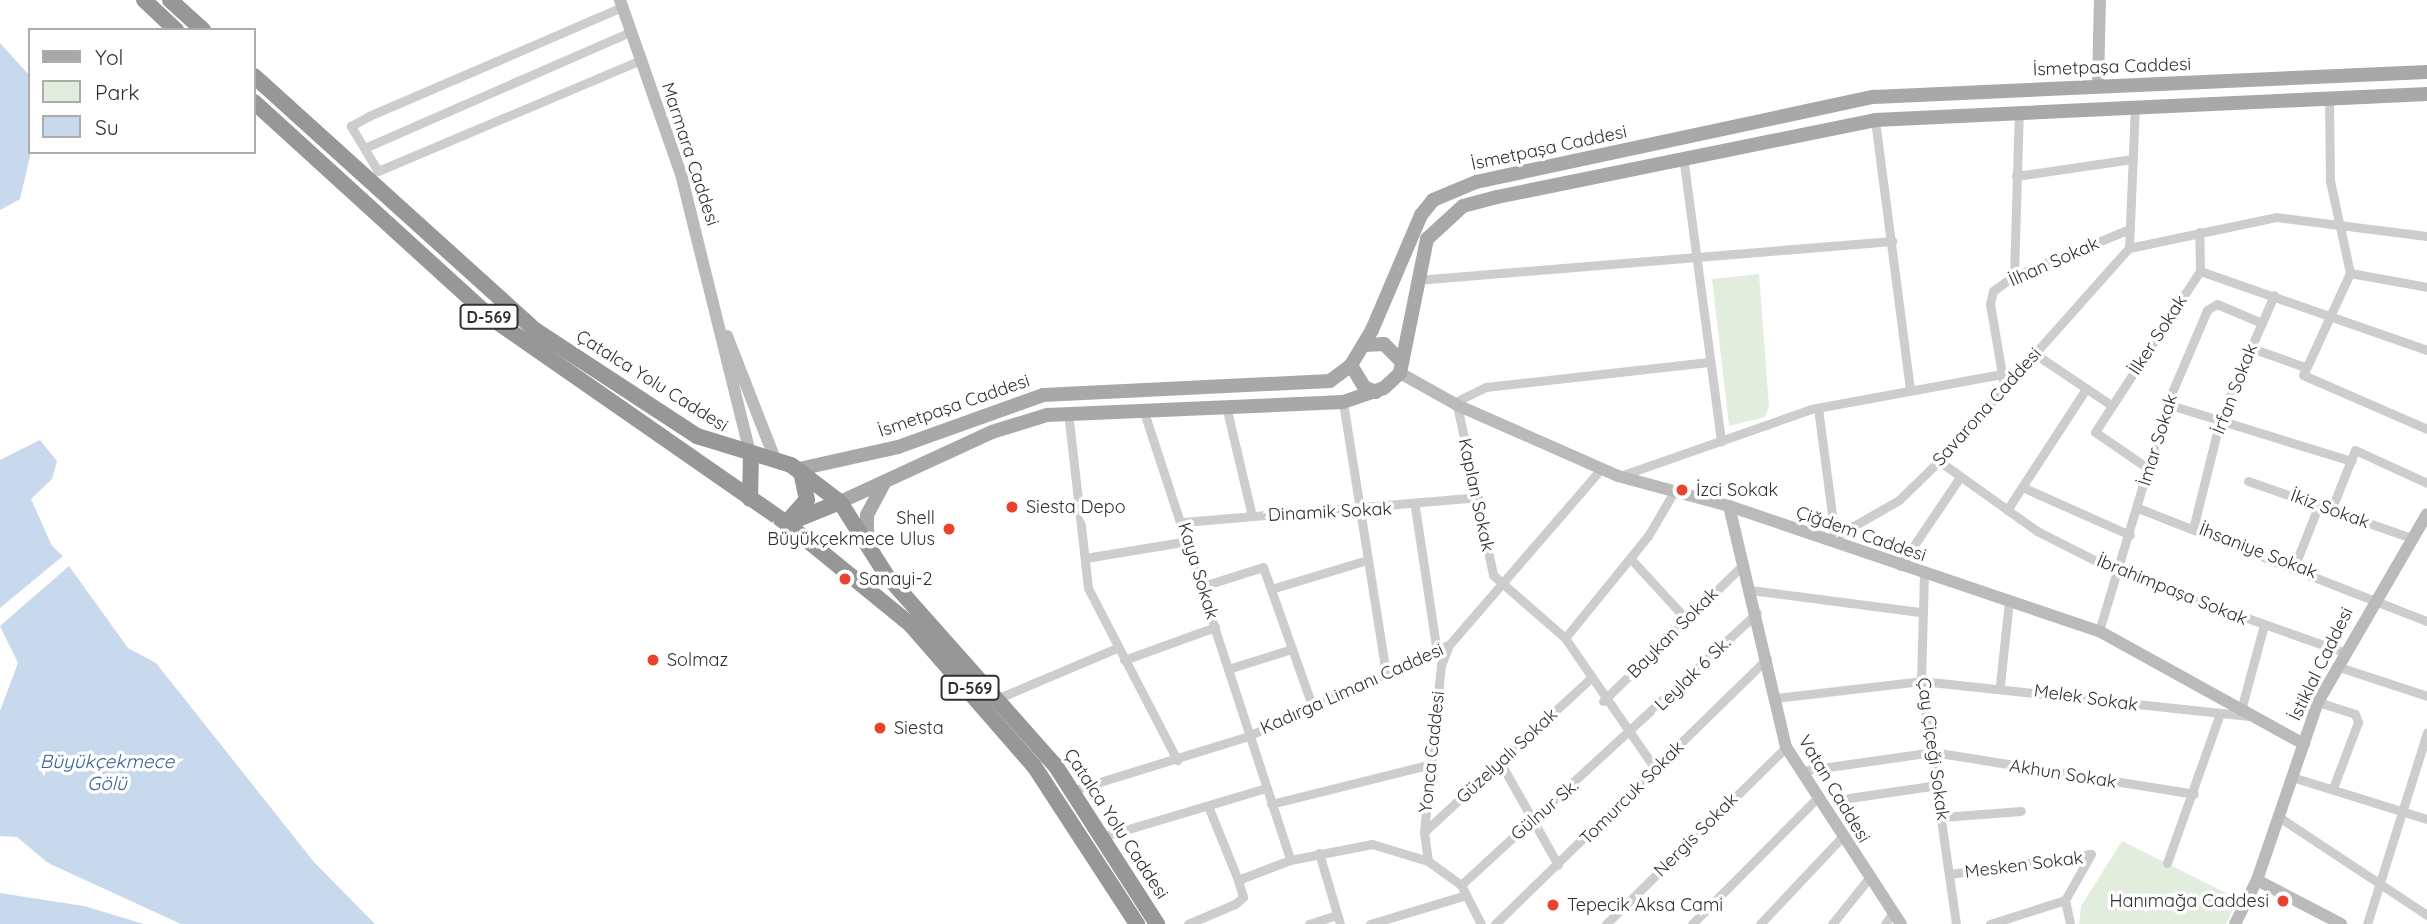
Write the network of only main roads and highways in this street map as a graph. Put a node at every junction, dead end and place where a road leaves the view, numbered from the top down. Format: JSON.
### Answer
{"nodes":[{"id":1,"x":144,"y":0,"type":"edge"},
{"id":2,"x":170,"y":0,"type":"edge"},
{"id":3,"x":174,"y":28,"type":"edge"},
{"id":4,"x":201,"y":28,"type":"edge"},
{"id":5,"x":2427,"y":72,"type":"edge"},
{"id":6,"x":256,"y":78,"type":"edge"},
{"id":7,"x":2329,"y":78,"type":"junction"},
{"id":8,"x":2098,"y":85,"type":"junction"},
{"id":9,"x":2427,"y":94,"type":"edge"},
{"id":10,"x":1874,"y":97,"type":"junction"},
{"id":11,"x":2329,"y":99,"type":"junction"},
{"id":12,"x":256,"y":104,"type":"edge"},
{"id":13,"x":2098,"y":108,"type":"junction"},
{"id":14,"x":1875,"y":120,"type":"junction"},
{"id":15,"x":1716,"y":131,"type":"junction"},
{"id":16,"x":1720,"y":150,"type":"junction"},
{"id":17,"x":1532,"y":170,"type":"junction"},
{"id":18,"x":1535,"y":189,"type":"junction"},
{"id":19,"x":1364,"y":345,"type":"junction"},
{"id":20,"x":1351,"y":365,"type":"junction"},
{"id":21,"x":1401,"y":368,"type":"junction"},
{"id":22,"x":1130,"y":391,"type":"junction"},
{"id":23,"x":1376,"y":392,"type":"junction"},
{"id":24,"x":1137,"y":409,"type":"junction"},
{"id":25,"x":933,"y":435,"type":"junction"},
{"id":26,"x":941,"y":454,"type":"junction"},
{"id":27,"x":751,"y":456,"type":"junction"},
{"id":28,"x":799,"y":469,"type":"junction"},
{"id":29,"x":884,"y":482,"type":"junction"},
{"id":30,"x":750,"y":499,"type":"junction"},
{"id":31,"x":840,"y":502,"type":"junction"},
{"id":32,"x":786,"y":523,"type":"junction"},
{"id":33,"x":867,"y":545,"type":"junction"},
{"id":34,"x":1137,"y":924,"type":"edge"},
{"id":35,"x":1157,"y":924,"type":"edge"}],
"edges":[{"from":1,"to":3,"type":"highway"},
{"from":2,"to":4,"type":"highway"},
{"from":5,"to":7,"type":"main road","name":"İsmetpaşa Caddesi"},
{"from":6,"to":27,"type":"highway","name":"Çatalca Yolu Caddesi","number":"D-569"},
{"from":7,"to":8,"type":"main road","name":"İsmetpaşa Caddesi"},
{"from":7,"to":11,"type":"main road"},
{"from":8,"to":10,"type":"main road","name":"İsmetpaşa Caddesi"},
{"from":8,"to":13,"type":"main road"},
{"from":9,"to":11,"type":"main road","name":"İsmetpaşa Caddesi"},
{"from":10,"to":14,"type":"main road"},
{"from":10,"to":15,"type":"main road","name":"İsmetpaşa Caddesi"},
{"from":11,"to":13,"type":"main road","name":"İsmetpaşa Caddesi"},
{"from":12,"to":30,"type":"highway","name":"Çatalca Yolu Caddesi","number":"D-569"},
{"from":13,"to":14,"type":"main road","name":"İsmetpaşa Caddesi"},
{"from":14,"to":16,"type":"main road","name":"İsmetpaşa Caddesi"},
{"from":15,"to":16,"type":"main road"},
{"from":15,"to":17,"type":"main road","name":"İsmetpaşa Caddesi"},
{"from":16,"to":18,"type":"main road","name":"İsmetpaşa Caddesi"},
{"from":17,"to":18,"type":"main road"},
{"from":17,"to":19,"type":"main road","name":"İsmetpaşa Caddesi"},
{"from":18,"to":21,"type":"main road","name":"İsmetpaşa Caddesi"},
{"from":19,"to":20,"type":"main road","name":"İsmetpaşa Caddesi"},
{"from":19,"to":21,"type":"main road"},
{"from":20,"to":22,"type":"main road","name":"İsmetpaşa Caddesi"},
{"from":20,"to":23,"type":"main road"},
{"from":21,"to":23,"type":"main road"},
{"from":22,"to":24,"type":"main road"},
{"from":22,"to":25,"type":"main road","name":"İsmetpaşa Caddesi"},
{"from":23,"to":24,"type":"main road"},
{"from":24,"to":26,"type":"main road"},
{"from":25,"to":26,"type":"main road"},
{"from":25,"to":28,"type":"main road","name":"İsmetpaşa Caddesi"},
{"from":26,"to":29,"type":"main road"},
{"from":27,"to":28,"type":"highway","name":"Çatalca Yolu Caddesi","number":"D-569"},
{"from":27,"to":30,"type":"highway"},
{"from":28,"to":31,"type":"highway","name":"Çatalca Yolu Caddesi","number":"D-569"},
{"from":28,"to":32,"type":"highway"},
{"from":29,"to":31,"type":"main road"},
{"from":29,"to":33,"type":"main road"},
{"from":30,"to":32,"type":"highway","name":"Çatalca Yolu Caddesi","number":"D-569"},
{"from":31,"to":32,"type":"highway"},
{"from":31,"to":33,"type":"highway","name":"Çatalca Yolu Caddesi","number":"D-569"},
{"from":32,"to":34,"type":"highway","name":"Çatalca Yolu Caddesi","number":"D-569"},
{"from":33,"to":35,"type":"highway","name":"Çatalca Yolu Caddesi","number":"D-569"}]}
